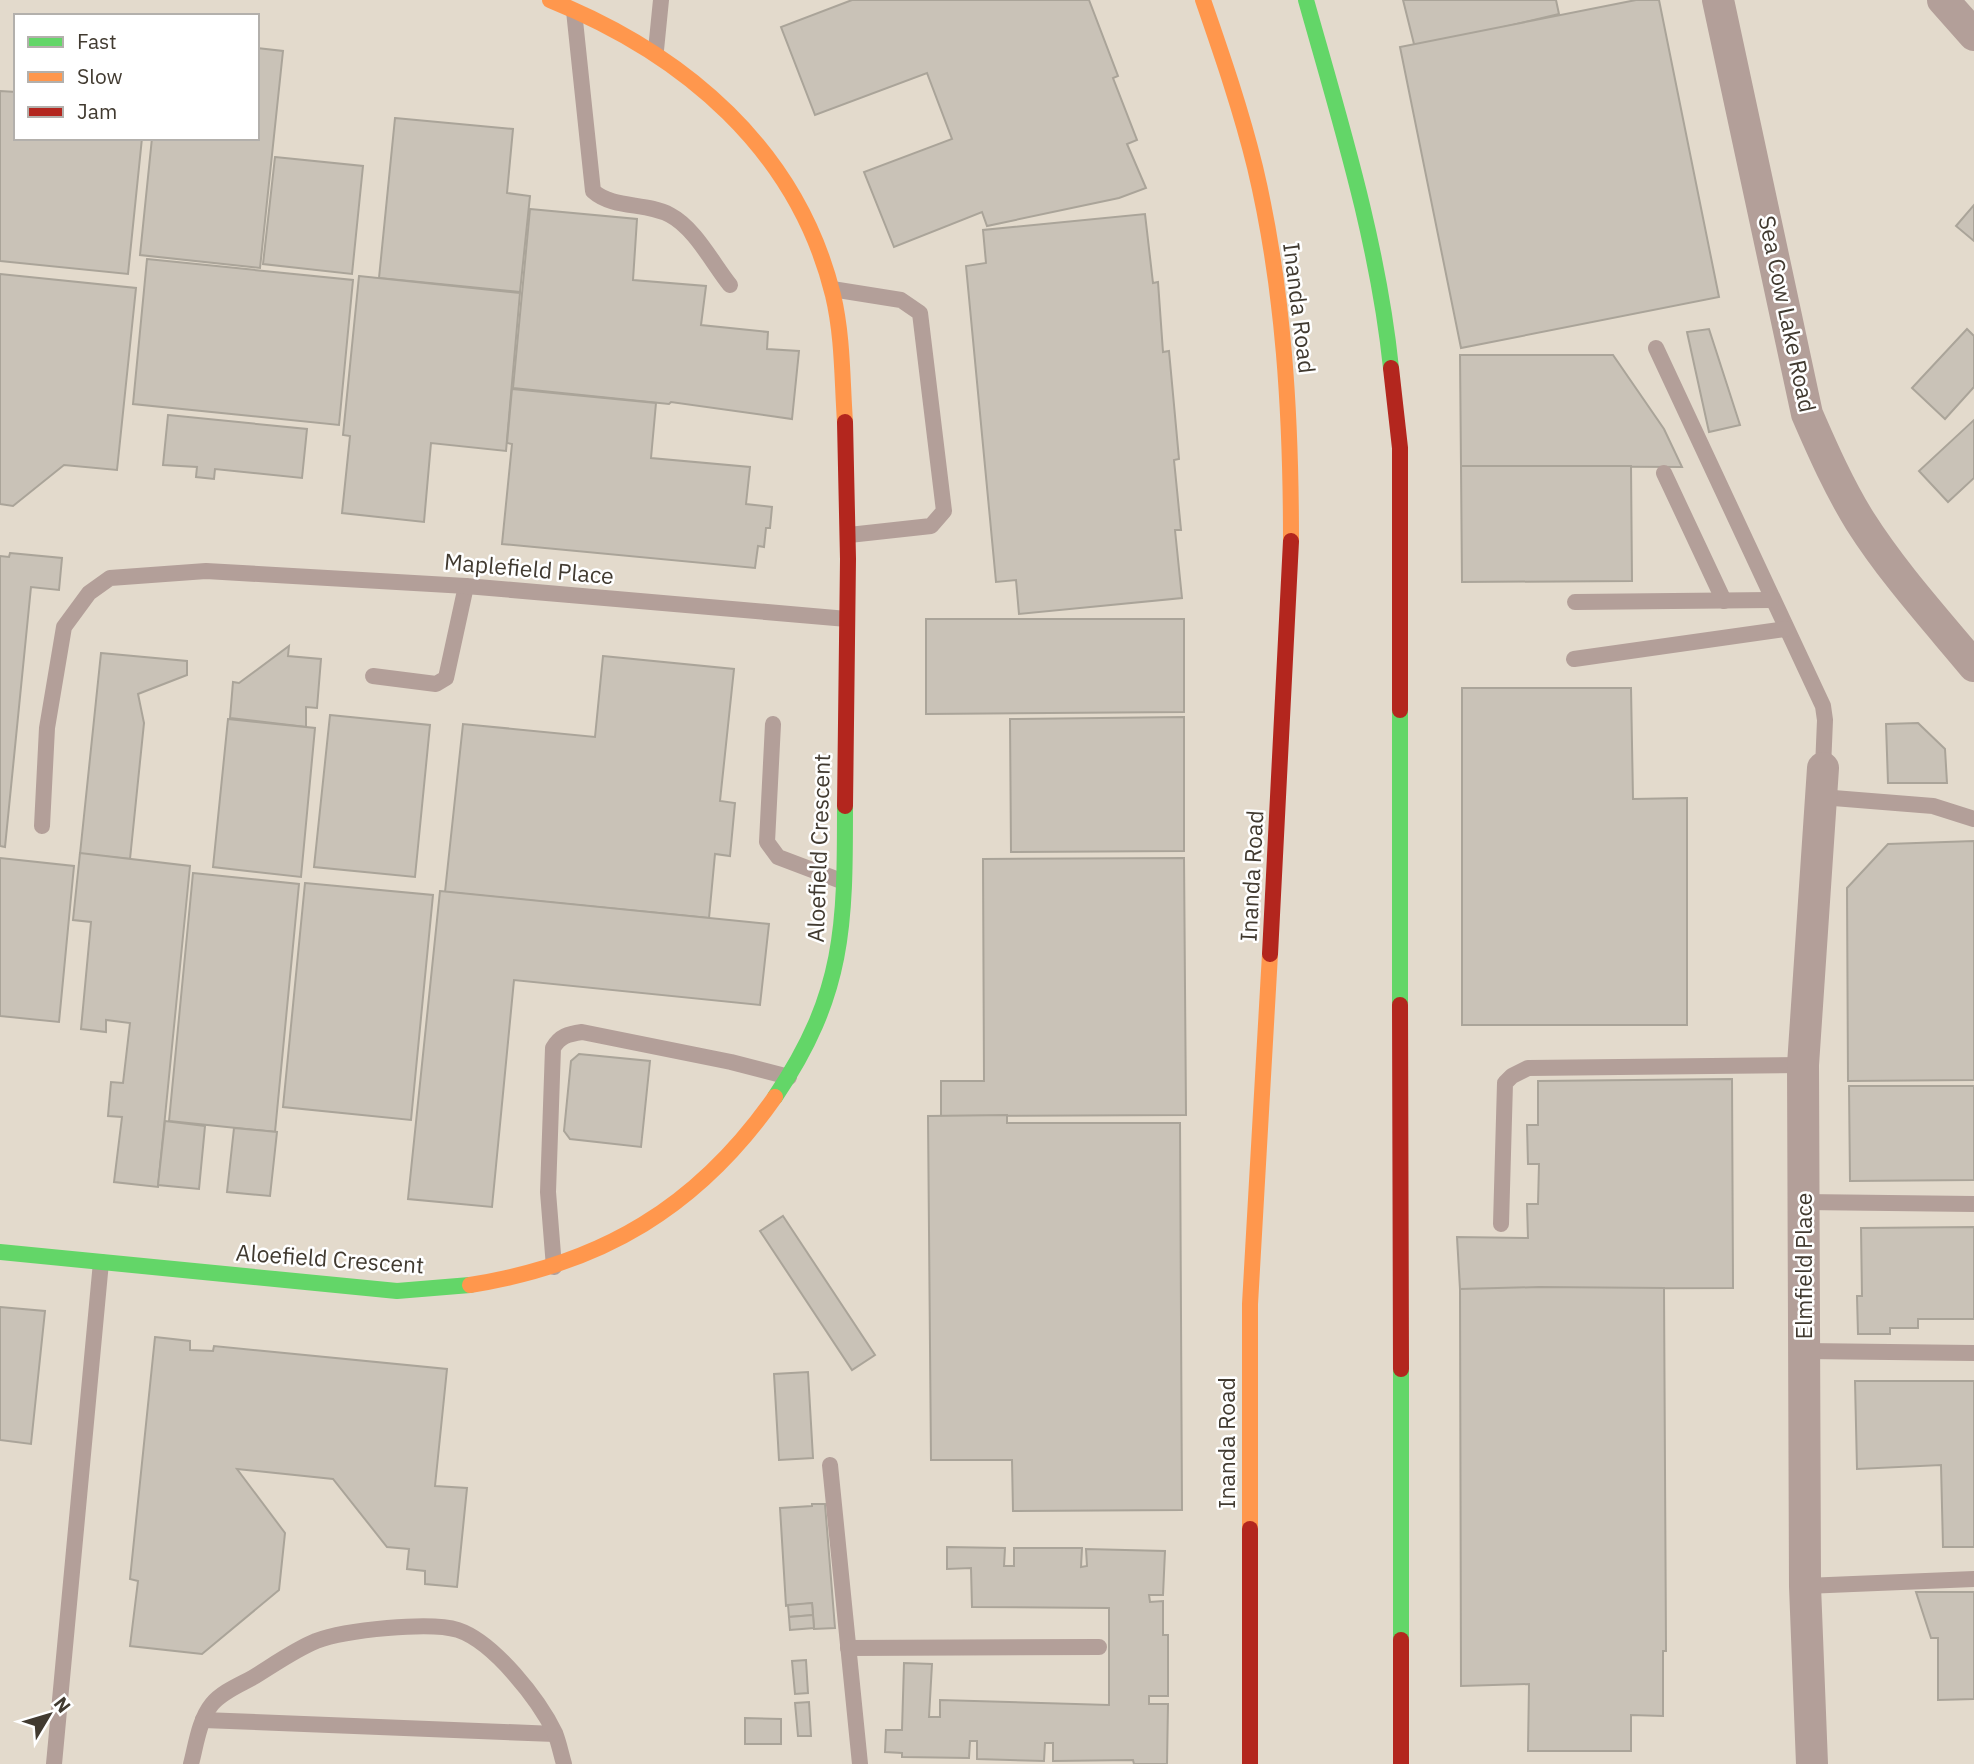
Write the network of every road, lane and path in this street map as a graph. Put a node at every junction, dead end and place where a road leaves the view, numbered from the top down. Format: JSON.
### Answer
{"nodes":[{"id":1,"x":550,"y":0,"type":"edge"},
{"id":2,"x":661,"y":0,"type":"edge"},
{"id":3,"x":1203,"y":0,"type":"edge"},
{"id":4,"x":1306,"y":0,"type":"edge"},
{"id":5,"x":1718,"y":0,"type":"edge"},
{"id":6,"x":1943,"y":0,"type":"edge"},
{"id":7,"x":574,"y":8,"type":"junction"},
{"id":8,"x":1974,"y":35,"type":"edge"},
{"id":9,"x":656,"y":50,"type":"junction"},
{"id":10,"x":730,"y":285,"type":"dead end"},
{"id":11,"x":832,"y":289,"type":"junction"},
{"id":12,"x":1656,"y":348,"type":"dead end"},
{"id":13,"x":1664,"y":473,"type":"dead end"},
{"id":14,"x":849,"y":536,"type":"junction"},
{"id":15,"x":466,"y":586,"type":"junction"},
{"id":16,"x":1771,"y":600,"type":"junction"},
{"id":17,"x":1724,"y":601,"type":"junction"},
{"id":18,"x":1575,"y":602,"type":"dead end"},
{"id":19,"x":847,"y":619,"type":"junction"},
{"id":20,"x":1785,"y":629,"type":"junction"},
{"id":21,"x":1574,"y":659,"type":"dead end"},
{"id":22,"x":1974,"y":666,"type":"edge"},
{"id":23,"x":373,"y":676,"type":"dead end"},
{"id":24,"x":773,"y":724,"type":"dead end"},
{"id":25,"x":1822,"y":783,"type":"junction"},
{"id":26,"x":1974,"y":819,"type":"edge"},
{"id":27,"x":41,"y":826,"type":"dead end"},
{"id":28,"x":844,"y":882,"type":"junction"},
{"id":29,"x":1802,"y":1065,"type":"junction"},
{"id":30,"x":789,"y":1077,"type":"junction"},
{"id":31,"x":1804,"y":1202,"type":"junction"},
{"id":32,"x":1974,"y":1204,"type":"edge"},
{"id":33,"x":1501,"y":1224,"type":"dead end"},
{"id":34,"x":0,"y":1252,"type":"edge"},
{"id":35,"x":102,"y":1262,"type":"junction"},
{"id":36,"x":554,"y":1269,"type":"junction"},
{"id":37,"x":1805,"y":1352,"type":"junction"},
{"id":38,"x":1974,"y":1353,"type":"edge"},
{"id":39,"x":830,"y":1465,"type":"dead end"},
{"id":40,"x":1974,"y":1579,"type":"edge"},
{"id":41,"x":1805,"y":1586,"type":"junction"},
{"id":42,"x":848,"y":1647,"type":"junction"},
{"id":43,"x":1099,"y":1647,"type":"dead end"},
{"id":44,"x":203,"y":1720,"type":"junction"},
{"id":45,"x":555,"y":1734,"type":"junction"},
{"id":46,"x":54,"y":1764,"type":"edge"},
{"id":47,"x":191,"y":1764,"type":"edge"},
{"id":48,"x":564,"y":1764,"type":"edge"},
{"id":49,"x":860,"y":1764,"type":"edge"},
{"id":50,"x":1250,"y":1764,"type":"edge"},
{"id":51,"x":1401,"y":1764,"type":"edge"},
{"id":52,"x":1812,"y":1764,"type":"edge"}],
"edges":[{"from":1,"to":7,"type":"main road","name":"Aloefield Crescent"},
{"from":2,"to":9,"type":"lane"},
{"from":3,"to":50,"type":"main road","name":"Inanda Road"},
{"from":4,"to":51,"type":"main road"},
{"from":5,"to":22,"type":"street","name":"Sea Cow Lake Road"},
{"from":6,"to":8,"type":"street"},
{"from":7,"to":9,"type":"main road","name":"Aloefield Crescent"},
{"from":7,"to":10,"type":"lane"},
{"from":9,"to":11,"type":"main road","name":"Aloefield Crescent"},
{"from":11,"to":14,"type":"main road","name":"Aloefield Crescent"},
{"from":11,"to":14,"type":"lane"},
{"from":12,"to":16,"type":"lane"},
{"from":13,"to":17,"type":"lane"},
{"from":14,"to":19,"type":"main road","name":"Aloefield Crescent"},
{"from":15,"to":19,"type":"lane","name":"Maplefield Place"},
{"from":15,"to":23,"type":"lane"},
{"from":15,"to":27,"type":"lane","name":"Maplefield Place"},
{"from":16,"to":17,"type":"lane"},
{"from":16,"to":20,"type":"lane"},
{"from":17,"to":18,"type":"lane"},
{"from":19,"to":28,"type":"main road","name":"Aloefield Crescent"},
{"from":20,"to":21,"type":"lane"},
{"from":20,"to":25,"type":"lane"},
{"from":24,"to":28,"type":"lane"},
{"from":25,"to":26,"type":"lane"},
{"from":25,"to":29,"type":"street","name":"Elmfield Place"},
{"from":28,"to":30,"type":"main road","name":"Aloefield Crescent"},
{"from":29,"to":31,"type":"street","name":"Elmfield Place"},
{"from":29,"to":33,"type":"lane"},
{"from":30,"to":36,"type":"main road","name":"Aloefield Crescent"},
{"from":30,"to":36,"type":"lane"},
{"from":31,"to":32,"type":"lane"},
{"from":31,"to":37,"type":"street","name":"Elmfield Place"},
{"from":34,"to":35,"type":"main road","name":"Aloefield Crescent"},
{"from":35,"to":36,"type":"main road","name":"Aloefield Crescent"},
{"from":35,"to":46,"type":"lane"},
{"from":37,"to":38,"type":"lane"},
{"from":37,"to":41,"type":"street","name":"Elmfield Place"},
{"from":39,"to":42,"type":"lane"},
{"from":40,"to":41,"type":"lane"},
{"from":41,"to":52,"type":"street","name":"Elmfield Place"},
{"from":42,"to":43,"type":"lane"},
{"from":42,"to":49,"type":"lane"},
{"from":44,"to":45,"type":"lane"},
{"from":44,"to":45,"type":"lane"},
{"from":44,"to":47,"type":"lane"},
{"from":45,"to":48,"type":"lane"}]}
